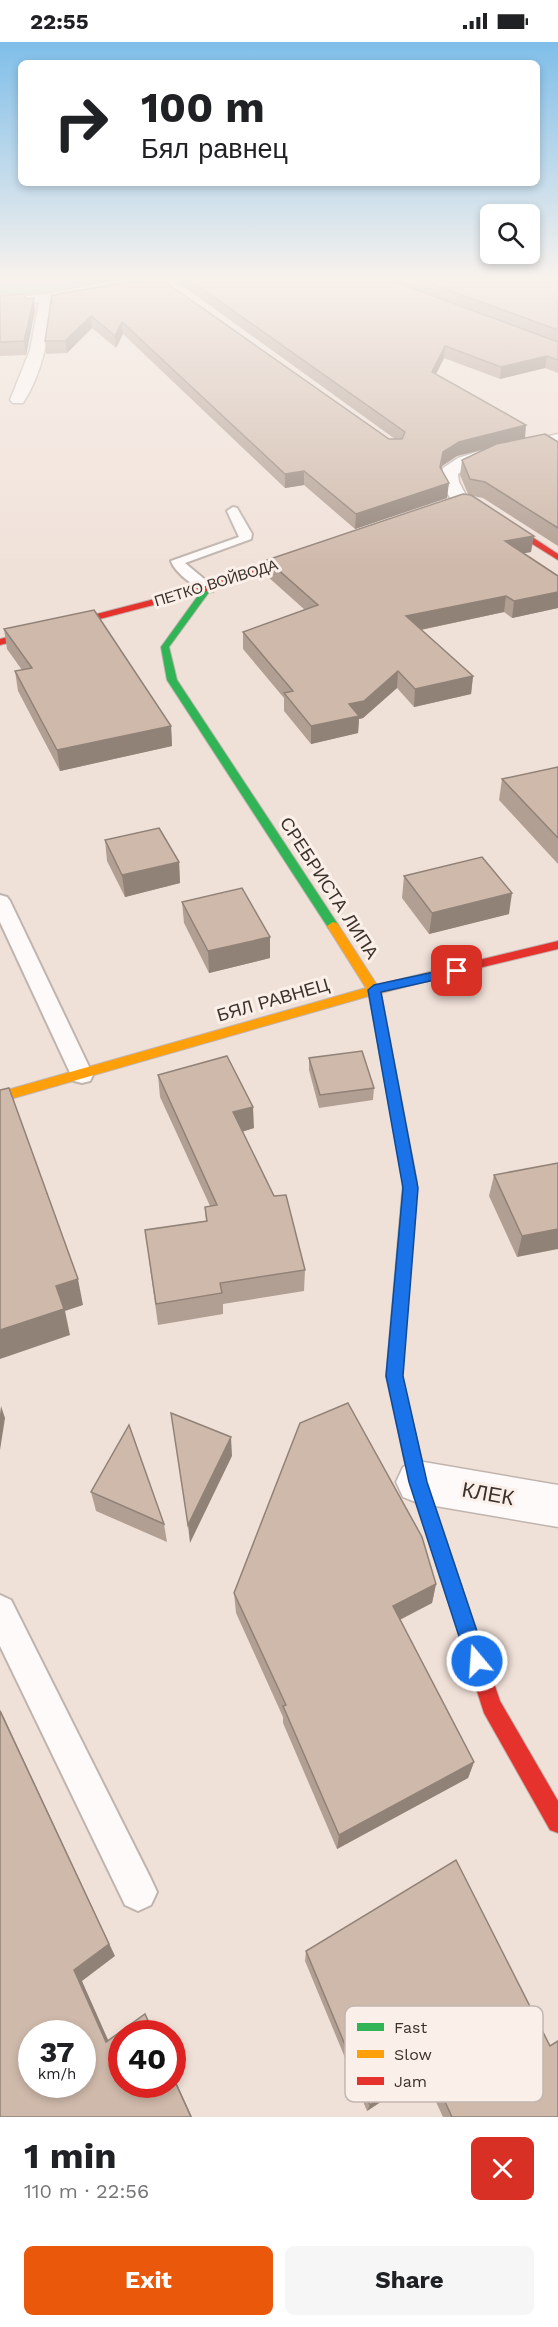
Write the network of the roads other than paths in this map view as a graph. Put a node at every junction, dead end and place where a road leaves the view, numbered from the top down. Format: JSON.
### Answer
{"nodes":[{"id":1,"x":30,"y":373,"type":"edge"},
{"id":2,"x":18,"y":400,"type":"dead end"},
{"id":3,"x":558,"y":439,"type":"edge"},
{"id":4,"x":468,"y":505,"type":"joint"},
{"id":5,"x":233,"y":511,"type":"dead end"},
{"id":6,"x":318,"y":550,"type":"edge"},
{"id":7,"x":558,"y":558,"type":"edge"},
{"id":8,"x":208,"y":588,"type":"junction"},
{"id":9,"x":0,"y":642,"type":"edge"},
{"id":10,"x":0,"y":901,"type":"edge"},
{"id":11,"x":558,"y":945,"type":"edge"},
{"id":12,"x":374,"y":990,"type":"junction"},
{"id":13,"x":82,"y":1075,"type":"junction"},
{"id":14,"x":0,"y":1097,"type":"edge"},
{"id":15,"x":418,"y":1482,"type":"junction"},
{"id":16,"x":558,"y":1506,"type":"edge"},
{"id":17,"x":0,"y":1611,"type":"edge"},
{"id":18,"x":558,"y":1822,"type":"edge"},
{"id":19,"x":138,"y":1892,"type":"dead end"}],
"edges":[{"from":1,"to":2,"type":"street"},
{"from":3,"to":4,"type":"street"},
{"from":4,"to":7,"type":"street"},
{"from":5,"to":8,"type":"lane"},
{"from":6,"to":8,"type":"street","name":"ПЕТКО ВОЙВОДА"},
{"from":8,"to":9,"type":"street","name":"ПЕТКО ВОЙВОДА"},
{"from":8,"to":12,"type":"street","name":"СРЕБРИСТА ЛИПА"},
{"from":10,"to":13,"type":"lane"},
{"from":11,"to":12,"type":"street","name":"БЯЛ РАВНЕЦ"},
{"from":12,"to":13,"type":"street","name":"БЯЛ РАВНЕЦ"},
{"from":12,"to":15,"type":"street","name":"СРЕБРИСТА ЛИПА"},
{"from":13,"to":14,"type":"street","name":"БЯЛ РАВНЕЦ"},
{"from":15,"to":16,"type":"street","name":"КЛЕК"},
{"from":15,"to":18,"type":"street","name":"СРЕБРИСТА ЛИПА"},
{"from":17,"to":19,"type":"lane"}]}
